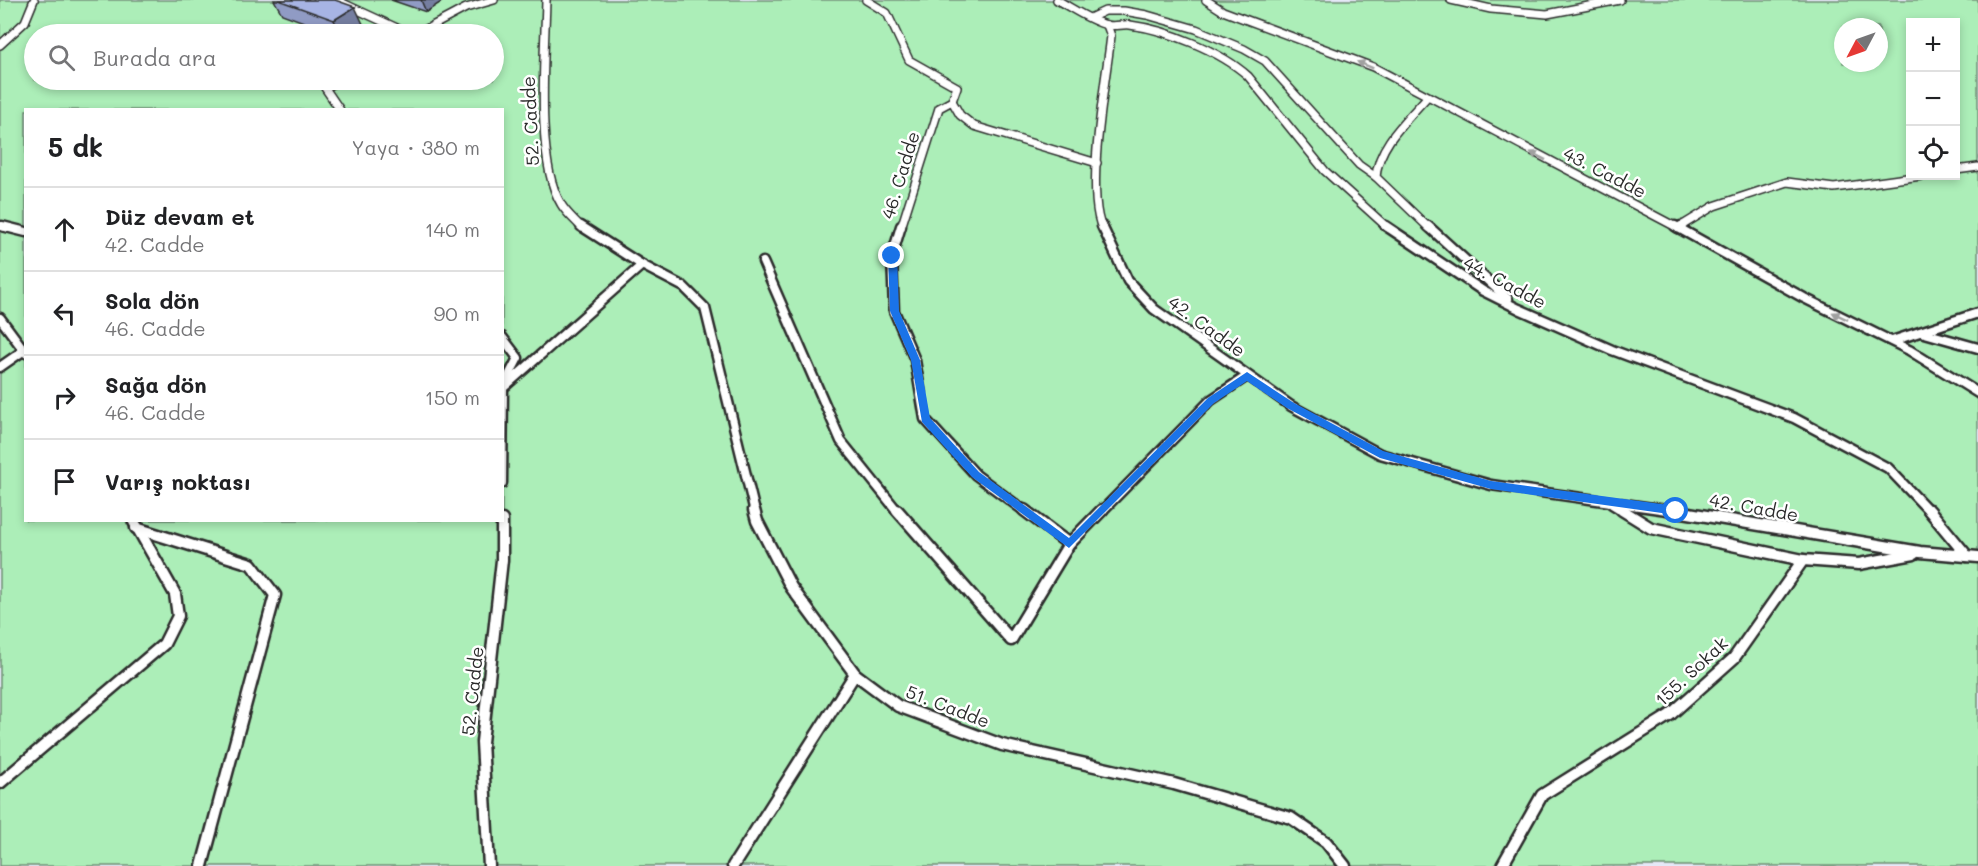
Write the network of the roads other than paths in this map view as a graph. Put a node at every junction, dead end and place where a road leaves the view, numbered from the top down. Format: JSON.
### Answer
{"nodes":[{"id":1,"x":34,"y":0,"type":"edge"},
{"id":2,"x":336,"y":0,"type":"edge"},
{"id":3,"x":494,"y":0,"type":"edge"},
{"id":4,"x":546,"y":0,"type":"edge"},
{"id":5,"x":866,"y":0,"type":"edge"},
{"id":6,"x":1057,"y":0,"type":"edge"},
{"id":7,"x":1076,"y":0,"type":"edge"},
{"id":8,"x":1206,"y":0,"type":"edge"},
{"id":9,"x":1451,"y":0,"type":"edge"},
{"id":10,"x":1620,"y":0,"type":"edge"},
{"id":11,"x":1069,"y":5,"type":"junction"},
{"id":12,"x":1092,"y":17,"type":"junction"},
{"id":13,"x":388,"y":24,"type":"edge"},
{"id":14,"x":436,"y":24,"type":"edge"},
{"id":15,"x":1107,"y":25,"type":"junction"},
{"id":16,"x":0,"y":45,"type":"edge"},
{"id":17,"x":327,"y":90,"type":"edge"},
{"id":18,"x":1427,"y":97,"type":"junction"},
{"id":19,"x":952,"y":101,"type":"junction"},
{"id":20,"x":339,"y":108,"type":"edge"},
{"id":21,"x":1097,"y":163,"type":"junction"},
{"id":22,"x":1978,"y":167,"type":"edge"},
{"id":23,"x":1960,"y":169,"type":"edge"},
{"id":24,"x":1376,"y":177,"type":"junction"},
{"id":25,"x":1906,"y":178,"type":"edge"},
{"id":26,"x":0,"y":226,"type":"edge"},
{"id":27,"x":1678,"y":228,"type":"junction"},
{"id":28,"x":24,"y":232,"type":"edge"},
{"id":29,"x":763,"y":262,"type":"dead end"},
{"id":30,"x":642,"y":265,"type":"junction"},
{"id":31,"x":1519,"y":309,"type":"junction"},
{"id":32,"x":1978,"y":313,"type":"edge"},
{"id":33,"x":0,"y":318,"type":"edge"},
{"id":34,"x":1921,"y":332,"type":"junction"},
{"id":35,"x":504,"y":340,"type":"edge"},
{"id":36,"x":1892,"y":341,"type":"junction"},
{"id":37,"x":1978,"y":348,"type":"edge"},
{"id":38,"x":24,"y":352,"type":"edge"},
{"id":39,"x":0,"y":367,"type":"edge"},
{"id":40,"x":1247,"y":376,"type":"junction"},
{"id":41,"x":504,"y":385,"type":"edge"},
{"id":42,"x":504,"y":386,"type":"edge"},
{"id":43,"x":1978,"y":393,"type":"edge"},
{"id":44,"x":1607,"y":501,"type":"junction"},
{"id":45,"x":502,"y":522,"type":"edge"},
{"id":46,"x":135,"y":524,"type":"edge"},
{"id":47,"x":1069,"y":544,"type":"junction"},
{"id":48,"x":1920,"y":552,"type":"junction"},
{"id":49,"x":1967,"y":556,"type":"junction"},
{"id":50,"x":1978,"y":557,"type":"edge"},
{"id":51,"x":1803,"y":560,"type":"junction"},
{"id":52,"x":855,"y":674,"type":"junction"},
{"id":53,"x":0,"y":783,"type":"edge"},
{"id":54,"x":202,"y":866,"type":"edge"},
{"id":55,"x":489,"y":866,"type":"edge"},
{"id":56,"x":733,"y":866,"type":"edge"},
{"id":57,"x":1345,"y":866,"type":"edge"},
{"id":58,"x":1502,"y":866,"type":"edge"}],
"edges":[{"from":1,"to":16,"type":"lane"},
{"from":2,"to":13,"type":"lane"},
{"from":3,"to":14,"type":"lane"},
{"from":4,"to":30,"type":"lane","name":"52. Cadde"},
{"from":5,"to":19,"type":"lane"},
{"from":6,"to":11,"type":"lane","name":"44. Cadde"},
{"from":7,"to":11,"type":"lane"},
{"from":18,"to":8,"type":"lane","name":"43. Cadde","one_way":true},
{"from":9,"to":10,"type":"lane"},
{"from":11,"to":12,"type":"lane","name":"44. Cadde"},
{"from":12,"to":15,"type":"lane","name":"44. Cadde"},
{"from":12,"to":24,"type":"lane"},
{"from":15,"to":21,"type":"lane","name":"42. Cadde"},
{"from":15,"to":31,"type":"lane","name":"44. Cadde"},
{"from":17,"to":20,"type":"lane"},
{"from":18,"to":24,"type":"lane"},
{"from":27,"to":18,"type":"lane","name":"43. Cadde","one_way":true},
{"from":19,"to":21,"type":"lane"},
{"from":19,"to":47,"type":"lane","name":"46. Cadde"},
{"from":21,"to":40,"type":"lane","name":"42. Cadde"},
{"from":22,"to":23,"type":"lane"},
{"from":24,"to":31,"type":"lane"},
{"from":25,"to":27,"type":"lane"},
{"from":26,"to":28,"type":"lane"},
{"from":36,"to":27,"type":"lane","name":"43. Cadde","one_way":true},
{"from":29,"to":47,"type":"lane"},
{"from":30,"to":42,"type":"lane"},
{"from":30,"to":52,"type":"lane","name":"51. Cadde"},
{"from":31,"to":49,"type":"lane","name":"44. Cadde"},
{"from":32,"to":34,"type":"lane"},
{"from":33,"to":38,"type":"lane"},
{"from":34,"to":36,"type":"lane"},
{"from":34,"to":37,"type":"lane"},
{"from":35,"to":41,"type":"lane"},
{"from":36,"to":43,"type":"lane","name":"43. Cadde"},
{"from":38,"to":39,"type":"lane"},
{"from":40,"to":44,"type":"lane","name":"42. Cadde"},
{"from":40,"to":47,"type":"lane"},
{"from":44,"to":48,"type":"lane","name":"42. Cadde"},
{"from":44,"to":51,"type":"lane"},
{"from":45,"to":55,"type":"lane","name":"52. Cadde"},
{"from":46,"to":53,"type":"lane"},
{"from":46,"to":54,"type":"lane"},
{"from":48,"to":49,"type":"lane","name":"42. Cadde"},
{"from":48,"to":51,"type":"lane"},
{"from":49,"to":50,"type":"lane","name":"42. Cadde"},
{"from":51,"to":58,"type":"lane","name":"155. Sokak"},
{"from":52,"to":56,"type":"lane"},
{"from":52,"to":57,"type":"lane","name":"51. Cadde"}]}
